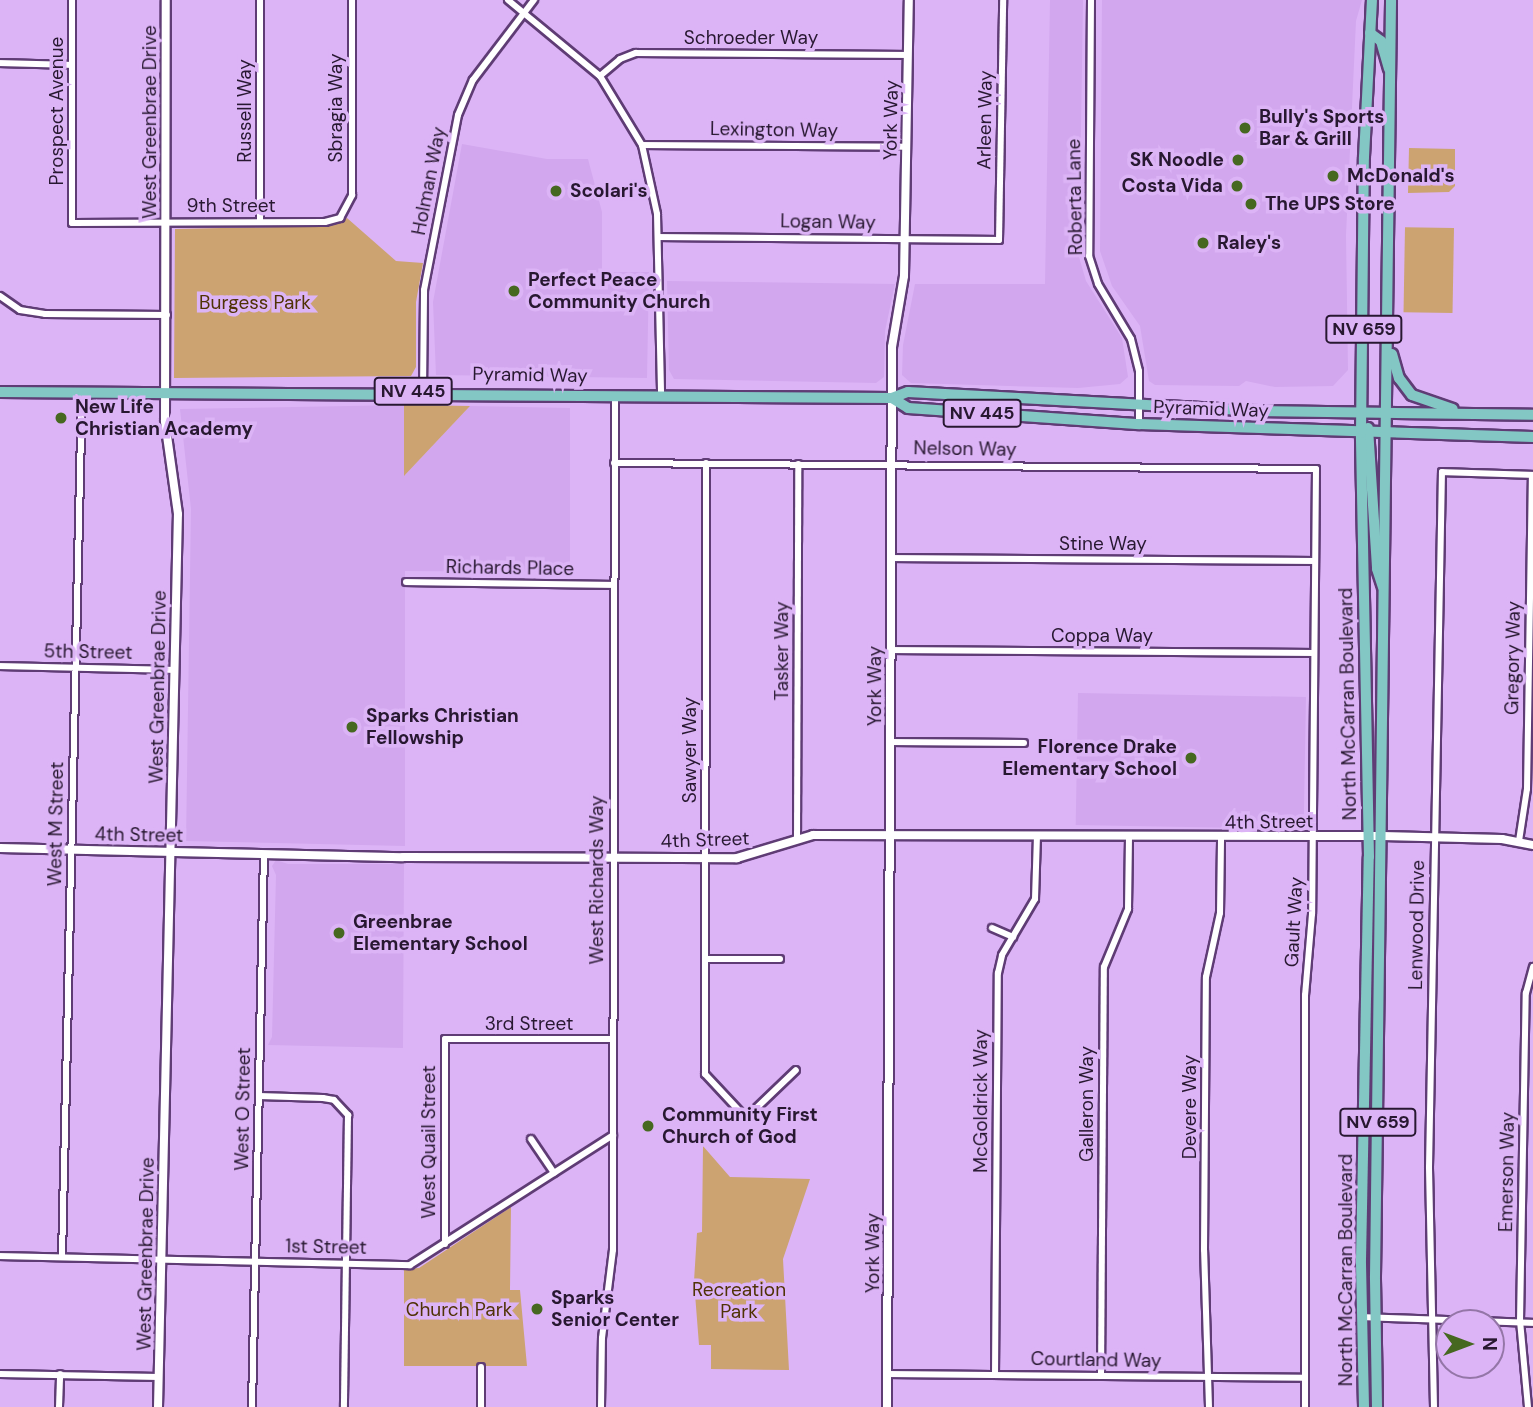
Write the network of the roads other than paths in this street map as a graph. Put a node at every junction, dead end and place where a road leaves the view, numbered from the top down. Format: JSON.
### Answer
{"nodes":[{"id":1,"x":72,"y":0,"type":"edge"},
{"id":2,"x":166,"y":0,"type":"edge"},
{"id":3,"x":260,"y":0,"type":"edge"},
{"id":4,"x":352,"y":0,"type":"edge"},
{"id":5,"x":509,"y":0,"type":"edge"},
{"id":6,"x":534,"y":0,"type":"edge"},
{"id":7,"x":909,"y":0,"type":"edge"},
{"id":8,"x":1003,"y":0,"type":"edge"},
{"id":9,"x":1091,"y":0,"type":"edge"},
{"id":10,"x":1372,"y":0,"type":"edge"},
{"id":11,"x":1391,"y":0,"type":"edge"},
{"id":12,"x":524,"y":12,"type":"junction"},
{"id":13,"x":1370,"y":33,"type":"junction"},
{"id":14,"x":908,"y":55,"type":"junction"},
{"id":15,"x":0,"y":63,"type":"edge"},
{"id":16,"x":72,"y":65,"type":"junction"},
{"id":17,"x":1391,"y":72,"type":"junction"},
{"id":18,"x":600,"y":76,"type":"junction"},
{"id":19,"x":642,"y":145,"type":"junction"},
{"id":20,"x":907,"y":147,"type":"junction"},
{"id":21,"x":344,"y":214,"type":"joint"},
{"id":22,"x":166,"y":222,"type":"junction"},
{"id":23,"x":260,"y":222,"type":"junction"},
{"id":24,"x":72,"y":223,"type":"joint"},
{"id":25,"x":658,"y":236,"type":"junction"},
{"id":26,"x":905,"y":239,"type":"junction"},
{"id":27,"x":999,"y":240,"type":"joint"},
{"id":28,"x":0,"y":296,"type":"edge"},
{"id":29,"x":167,"y":315,"type":"junction"},
{"id":30,"x":1388,"y":342,"type":"junction"},
{"id":31,"x":0,"y":391,"type":"edge"},
{"id":32,"x":423,"y":391,"type":"junction"},
{"id":33,"x":82,"y":392,"type":"junction"},
{"id":34,"x":165,"y":393,"type":"junction"},
{"id":35,"x":615,"y":393,"type":"junction"},
{"id":36,"x":661,"y":394,"type":"junction"},
{"id":37,"x":892,"y":398,"type":"junction"},
{"id":38,"x":1139,"y":406,"type":"junction"},
{"id":39,"x":1387,"y":411,"type":"junction"},
{"id":40,"x":1362,"y":414,"type":"junction"},
{"id":41,"x":1467,"y":414,"type":"junction"},
{"id":42,"x":1533,"y":415,"type":"edge"},
{"id":43,"x":1139,"y":424,"type":"junction"},
{"id":44,"x":1365,"y":433,"type":"junction"},
{"id":45,"x":1387,"y":433,"type":"junction"},
{"id":46,"x":1533,"y":438,"type":"edge"},
{"id":47,"x":614,"y":463,"type":"junction"},
{"id":48,"x":706,"y":463,"type":"junction"},
{"id":49,"x":798,"y":464,"type":"junction"},
{"id":50,"x":892,"y":464,"type":"junction"},
{"id":51,"x":1315,"y":469,"type":"joint"},
{"id":52,"x":1533,"y":475,"type":"edge"},
{"id":53,"x":891,"y":558,"type":"junction"},
{"id":54,"x":1314,"y":561,"type":"junction"},
{"id":55,"x":406,"y":582,"type":"dead end"},
{"id":56,"x":614,"y":585,"type":"junction"},
{"id":57,"x":1386,"y":594,"type":"junction"},
{"id":58,"x":891,"y":650,"type":"junction"},
{"id":59,"x":1313,"y":653,"type":"junction"},
{"id":60,"x":0,"y":666,"type":"edge"},
{"id":61,"x":75,"y":668,"type":"junction"},
{"id":62,"x":175,"y":670,"type":"junction"},
{"id":63,"x":891,"y":742,"type":"junction"},
{"id":64,"x":1024,"y":743,"type":"dead end"},
{"id":65,"x":891,"y":836,"type":"junction"},
{"id":66,"x":1368,"y":836,"type":"junction"},
{"id":67,"x":1383,"y":836,"type":"junction"},
{"id":68,"x":1037,"y":837,"type":"junction"},
{"id":69,"x":1129,"y":837,"type":"junction"},
{"id":70,"x":1313,"y":837,"type":"junction"},
{"id":71,"x":1434,"y":837,"type":"junction"},
{"id":72,"x":1221,"y":838,"type":"junction"},
{"id":73,"x":797,"y":839,"type":"junction"},
{"id":74,"x":1519,"y":841,"type":"junction"},
{"id":75,"x":1533,"y":845,"type":"edge"},
{"id":76,"x":0,"y":848,"type":"edge"},
{"id":77,"x":71,"y":849,"type":"junction"},
{"id":78,"x":171,"y":852,"type":"junction"},
{"id":79,"x":264,"y":854,"type":"junction"},
{"id":80,"x":613,"y":858,"type":"junction"},
{"id":81,"x":705,"y":858,"type":"junction"},
{"id":82,"x":992,"y":928,"type":"dead end"},
{"id":83,"x":1013,"y":937,"type":"junction"},
{"id":84,"x":705,"y":959,"type":"junction"},
{"id":85,"x":780,"y":959,"type":"dead end"},
{"id":86,"x":1533,"y":967,"type":"edge"},
{"id":87,"x":445,"y":1039,"type":"joint"},
{"id":88,"x":613,"y":1040,"type":"junction"},
{"id":89,"x":796,"y":1070,"type":"dead end"},
{"id":90,"x":259,"y":1096,"type":"junction"},
{"id":91,"x":613,"y":1135,"type":"junction"},
{"id":92,"x":531,"y":1139,"type":"dead end"},
{"id":93,"x":554,"y":1173,"type":"junction"},
{"id":94,"x":444,"y":1244,"type":"junction"},
{"id":95,"x":0,"y":1256,"type":"edge"},
{"id":96,"x":62,"y":1257,"type":"junction"},
{"id":97,"x":162,"y":1259,"type":"junction"},
{"id":98,"x":255,"y":1262,"type":"junction"},
{"id":99,"x":347,"y":1264,"type":"junction"},
{"id":100,"x":1362,"y":1317,"type":"junction"},
{"id":101,"x":1376,"y":1317,"type":"junction"},
{"id":102,"x":1433,"y":1317,"type":"junction"},
{"id":103,"x":1520,"y":1321,"type":"junction"},
{"id":104,"x":1533,"y":1323,"type":"edge"},
{"id":105,"x":481,"y":1367,"type":"dead end"},
{"id":106,"x":0,"y":1374,"type":"edge"},
{"id":107,"x":60,"y":1374,"type":"junction"},
{"id":108,"x":887,"y":1374,"type":"junction"},
{"id":109,"x":995,"y":1375,"type":"junction"},
{"id":110,"x":1101,"y":1376,"type":"junction"},
{"id":111,"x":159,"y":1377,"type":"junction"},
{"id":112,"x":1207,"y":1377,"type":"junction"},
{"id":113,"x":1305,"y":1378,"type":"junction"},
{"id":114,"x":59,"y":1407,"type":"edge"},
{"id":115,"x":158,"y":1407,"type":"edge"},
{"id":116,"x":252,"y":1407,"type":"edge"},
{"id":117,"x":344,"y":1407,"type":"edge"},
{"id":118,"x":481,"y":1407,"type":"edge"},
{"id":119,"x":601,"y":1407,"type":"edge"},
{"id":120,"x":887,"y":1407,"type":"edge"},
{"id":121,"x":1209,"y":1407,"type":"edge"},
{"id":122,"x":1305,"y":1407,"type":"edge"},
{"id":123,"x":1364,"y":1407,"type":"edge"},
{"id":124,"x":1377,"y":1407,"type":"edge"},
{"id":125,"x":1434,"y":1407,"type":"edge"},
{"id":126,"x":1528,"y":1407,"type":"edge"}],
"edges":[{"from":1,"to":16,"type":"street","name":"Prospect Avenue"},
{"from":2,"to":22,"type":"street","name":"West Greenbrae Drive"},
{"from":3,"to":23,"type":"street","name":"Russell Way"},
{"from":4,"to":21,"type":"street","name":"Sbragia Way"},
{"from":5,"to":12,"type":"street"},
{"from":6,"to":12,"type":"street","name":"Holman Way"},
{"from":7,"to":14,"type":"street","name":"York Way"},
{"from":8,"to":27,"type":"street","name":"Arleen Way"},
{"from":9,"to":38,"type":"street","name":"Roberta Lane"},
{"from":10,"to":13,"type":"main road","name":"North McCarran Boulevard","number":"NV 659"},
{"from":11,"to":17,"type":"main road","name":"North McCarran Boulevard","number":"NV 659"},
{"from":12,"to":18,"type":"street"},
{"from":12,"to":32,"type":"street","name":"Holman Way"},
{"from":13,"to":17,"type":"main road"},
{"from":13,"to":40,"type":"main road","name":"North McCarran Boulevard","number":"NV 659"},
{"from":14,"to":18,"type":"street","name":"Schroeder Way"},
{"from":14,"to":20,"type":"street","name":"York Way"},
{"from":15,"to":16,"type":"street"},
{"from":16,"to":24,"type":"street","name":"Prospect Avenue"},
{"from":17,"to":30,"type":"main road","name":"North McCarran Boulevard","number":"NV 659"},
{"from":18,"to":19,"type":"street"},
{"from":19,"to":20,"type":"street","name":"Lexington Way"},
{"from":19,"to":25,"type":"street"},
{"from":20,"to":26,"type":"street","name":"York Way"},
{"from":21,"to":23,"type":"street","name":"9th Street"},
{"from":22,"to":23,"type":"street","name":"9th Street"},
{"from":22,"to":24,"type":"street","name":"9th Street"},
{"from":22,"to":29,"type":"street","name":"West Greenbrae Drive"},
{"from":25,"to":26,"type":"street","name":"Logan Way"},
{"from":25,"to":36,"type":"street"},
{"from":26,"to":27,"type":"street","name":"Logan Way"},
{"from":26,"to":37,"type":"street","name":"York Way"},
{"from":28,"to":29,"type":"street"},
{"from":29,"to":34,"type":"street","name":"West Greenbrae Drive"},
{"from":30,"to":39,"type":"main road","name":"North McCarran Boulevard","number":"NV 659"},
{"from":30,"to":41,"type":"main road"},
{"from":31,"to":33,"type":"main road","name":"Pyramid Way","number":"NV 445"},
{"from":32,"to":34,"type":"main road","name":"Pyramid Way","number":"NV 445"},
{"from":32,"to":35,"type":"main road","name":"Pyramid Way","number":"NV 445"},
{"from":33,"to":34,"type":"main road","name":"Pyramid Way","number":"NV 445"},
{"from":33,"to":61,"type":"street","name":"West M Street"},
{"from":34,"to":62,"type":"street","name":"West Greenbrae Drive"},
{"from":35,"to":36,"type":"main road","name":"Pyramid Way","number":"NV 445"},
{"from":35,"to":47,"type":"street","name":"West Richards Way"},
{"from":36,"to":37,"type":"main road","name":"Pyramid Way","number":"NV 445"},
{"from":37,"to":38,"type":"main road","name":"Pyramid Way","number":"NV 445"},
{"from":37,"to":43,"type":"main road","name":"Pyramid Way","number":"NV 445"},
{"from":37,"to":50,"type":"street","name":"York Way"},
{"from":38,"to":40,"type":"main road","name":"Pyramid Way","number":"NV 445"},
{"from":38,"to":43,"type":"street","name":"Roberta Lane"},
{"from":39,"to":40,"type":"main road","name":"Pyramid Way","number":"NV 445"},
{"from":39,"to":41,"type":"main road","name":"Pyramid Way","number":"NV 445"},
{"from":39,"to":45,"type":"main road","name":"North McCarran Boulevard","number":"NV 659"},
{"from":40,"to":44,"type":"main road","name":"North McCarran Boulevard","number":"NV 659"},
{"from":41,"to":42,"type":"main road","name":"Pyramid Way","number":"NV 445"},
{"from":43,"to":44,"type":"main road","name":"Pyramid Way","number":"NV 445"},
{"from":44,"to":45,"type":"main road","name":"Pyramid Way","number":"NV 445"},
{"from":44,"to":57,"type":"main road"},
{"from":44,"to":66,"type":"main road","name":"North McCarran Boulevard","number":"NV 659"},
{"from":45,"to":46,"type":"main road","name":"Pyramid Way","number":"NV 445"},
{"from":45,"to":57,"type":"main road","name":"North McCarran Boulevard","number":"NV 659"},
{"from":47,"to":48,"type":"street","name":"Nelson Way"},
{"from":47,"to":56,"type":"street","name":"West Richards Way"},
{"from":48,"to":49,"type":"street","name":"Nelson Way"},
{"from":48,"to":81,"type":"street","name":"Sawyer Way"},
{"from":49,"to":50,"type":"street","name":"Nelson Way"},
{"from":49,"to":73,"type":"street","name":"Tasker Way"},
{"from":50,"to":51,"type":"street","name":"Nelson Way"},
{"from":50,"to":53,"type":"street","name":"York Way"},
{"from":51,"to":54,"type":"street","name":"Gault Way"},
{"from":52,"to":71,"type":"street","name":"Lenwood Drive"},
{"from":52,"to":74,"type":"street","name":"Gregory Way"},
{"from":53,"to":54,"type":"street","name":"Stine Way"},
{"from":53,"to":58,"type":"street","name":"York Way"},
{"from":54,"to":59,"type":"street","name":"Gault Way"},
{"from":55,"to":56,"type":"street","name":"Richards Place"},
{"from":56,"to":80,"type":"street","name":"West Richards Way"},
{"from":57,"to":67,"type":"main road","name":"North McCarran Boulevard","number":"NV 659"},
{"from":58,"to":59,"type":"street","name":"Coppa Way"},
{"from":58,"to":63,"type":"street","name":"York Way"},
{"from":59,"to":70,"type":"street","name":"Gault Way"},
{"from":60,"to":61,"type":"street","name":"5th Street"},
{"from":61,"to":62,"type":"street","name":"5th Street"},
{"from":61,"to":77,"type":"street","name":"West M Street"},
{"from":62,"to":78,"type":"street","name":"West Greenbrae Drive"},
{"from":63,"to":64,"type":"street"},
{"from":63,"to":65,"type":"street","name":"York Way"},
{"from":65,"to":68,"type":"street","name":"4th Street"},
{"from":65,"to":73,"type":"street","name":"4th Street"},
{"from":65,"to":108,"type":"street","name":"York Way"},
{"from":66,"to":67,"type":"street","name":"4th Street"},
{"from":66,"to":70,"type":"street","name":"4th Street"},
{"from":66,"to":100,"type":"main road","name":"North McCarran Boulevard","number":"NV 659"},
{"from":67,"to":71,"type":"street","name":"4th Street"},
{"from":67,"to":101,"type":"main road","name":"North McCarran Boulevard","number":"NV 659"},
{"from":68,"to":69,"type":"street","name":"4th Street"},
{"from":68,"to":83,"type":"street","name":"McGoldrick Way"},
{"from":69,"to":72,"type":"street","name":"4th Street"},
{"from":69,"to":110,"type":"street","name":"Galleron Way"},
{"from":70,"to":72,"type":"street","name":"4th Street"},
{"from":70,"to":113,"type":"street","name":"Gault Way"},
{"from":71,"to":74,"type":"street","name":"4th Street"},
{"from":71,"to":102,"type":"street","name":"Lenwood Drive"},
{"from":72,"to":112,"type":"street","name":"Devere Way"},
{"from":73,"to":81,"type":"street","name":"4th Street"},
{"from":74,"to":75,"type":"street","name":"4th Street"},
{"from":76,"to":77,"type":"street","name":"4th Street"},
{"from":77,"to":78,"type":"street","name":"4th Street"},
{"from":77,"to":96,"type":"street","name":"West M Street"},
{"from":78,"to":79,"type":"street","name":"4th Street"},
{"from":78,"to":97,"type":"street","name":"West Greenbrae Drive"},
{"from":79,"to":80,"type":"street","name":"4th Street"},
{"from":79,"to":90,"type":"street","name":"West O Street"},
{"from":80,"to":81,"type":"street","name":"4th Street"},
{"from":80,"to":88,"type":"street","name":"West Richards Way"},
{"from":81,"to":84,"type":"street","name":"Sawyer Way"},
{"from":82,"to":83,"type":"street"},
{"from":83,"to":109,"type":"street","name":"McGoldrick Way"},
{"from":84,"to":85,"type":"street"},
{"from":84,"to":89,"type":"street","name":"Sawyer Way"},
{"from":86,"to":103,"type":"street","name":"Emerson Way"},
{"from":87,"to":88,"type":"street","name":"3rd Street"},
{"from":87,"to":94,"type":"street","name":"West Quail Street"},
{"from":88,"to":91,"type":"street","name":"West Richards Way"},
{"from":90,"to":98,"type":"street","name":"West O Street"},
{"from":90,"to":99,"type":"street"},
{"from":91,"to":93,"type":"street","name":"1st Street"},
{"from":91,"to":119,"type":"street","name":"West Richards Way"},
{"from":92,"to":93,"type":"street"},
{"from":93,"to":94,"type":"street","name":"1st Street"},
{"from":94,"to":99,"type":"street","name":"1st Street"},
{"from":95,"to":96,"type":"street","name":"1st Street"},
{"from":96,"to":97,"type":"street","name":"1st Street"},
{"from":97,"to":98,"type":"street","name":"1st Street"},
{"from":97,"to":111,"type":"street","name":"West Greenbrae Drive"},
{"from":98,"to":99,"type":"street","name":"1st Street"},
{"from":98,"to":116,"type":"street","name":"West O Street"},
{"from":99,"to":117,"type":"street"},
{"from":100,"to":101,"type":"street"},
{"from":100,"to":123,"type":"main road","name":"North McCarran Boulevard","number":"NV 659"},
{"from":101,"to":102,"type":"street"},
{"from":101,"to":124,"type":"main road","name":"North McCarran Boulevard","number":"NV 659"},
{"from":102,"to":103,"type":"street"},
{"from":102,"to":125,"type":"street","name":"Lenwood Drive"},
{"from":103,"to":104,"type":"street"},
{"from":103,"to":126,"type":"street","name":"Emerson Way"},
{"from":105,"to":118,"type":"street"},
{"from":106,"to":107,"type":"street"},
{"from":107,"to":111,"type":"street"},
{"from":107,"to":114,"type":"street"},
{"from":108,"to":109,"type":"street","name":"Courtland Way"},
{"from":108,"to":120,"type":"street","name":"York Way"},
{"from":109,"to":110,"type":"street","name":"Courtland Way"},
{"from":110,"to":112,"type":"street","name":"Courtland Way"},
{"from":111,"to":115,"type":"street","name":"West Greenbrae Drive"},
{"from":112,"to":113,"type":"street","name":"Courtland Way"},
{"from":112,"to":121,"type":"street","name":"Devere Way"},
{"from":113,"to":122,"type":"street","name":"Gault Way"}]}
